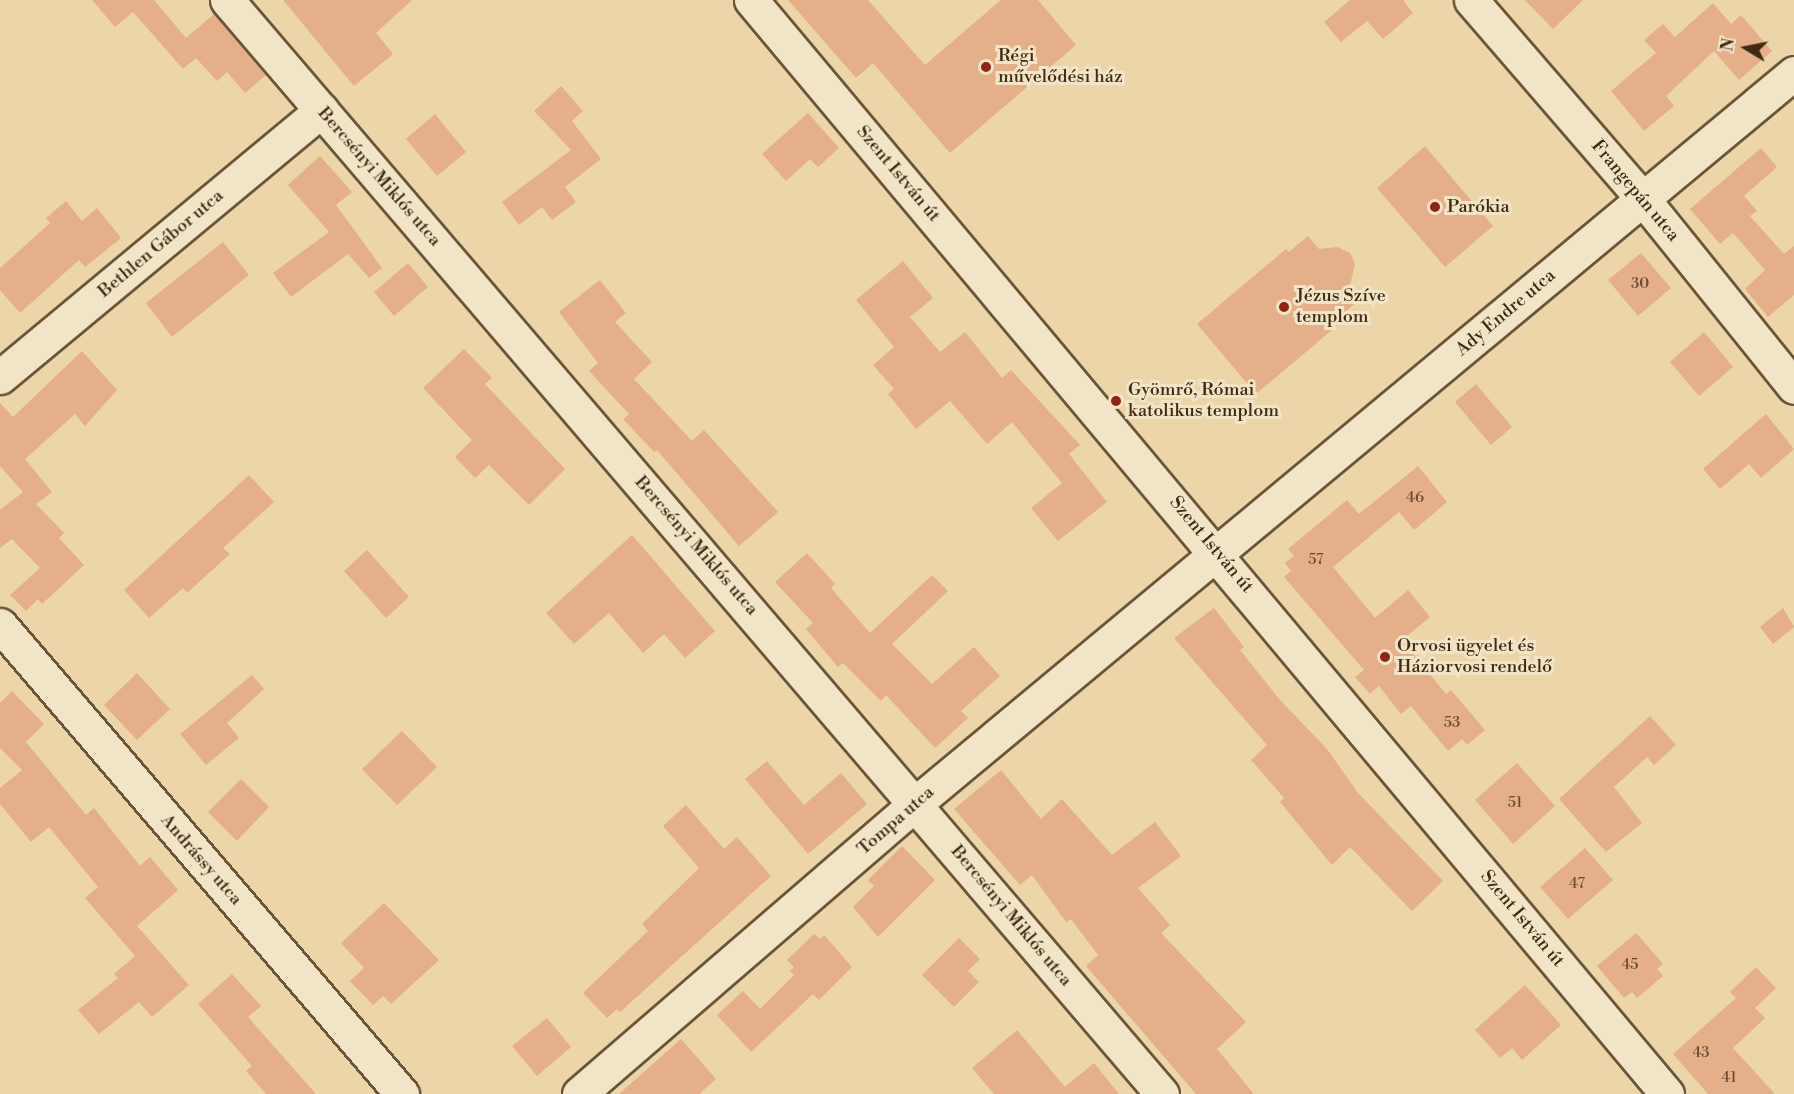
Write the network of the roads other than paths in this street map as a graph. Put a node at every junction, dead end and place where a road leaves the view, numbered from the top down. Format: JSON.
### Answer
{"nodes":[{"id":1,"x":227,"y":0,"type":"edge"},
{"id":2,"x":751,"y":0,"type":"edge"},
{"id":3,"x":1471,"y":0,"type":"edge"},
{"id":4,"x":1794,"y":73,"type":"edge"},
{"id":5,"x":322,"y":110,"type":"junction"},
{"id":6,"x":1643,"y":200,"type":"junction"},
{"id":7,"x":0,"y":377,"type":"edge"},
{"id":8,"x":1794,"y":387,"type":"edge"},
{"id":9,"x":1217,"y":552,"type":"junction"},
{"id":10,"x":0,"y":626,"type":"edge"},
{"id":11,"x":916,"y":803,"type":"junction"},
{"id":12,"x":402,"y":1094,"type":"edge"},
{"id":13,"x":579,"y":1094,"type":"edge"},
{"id":14,"x":1162,"y":1094,"type":"edge"},
{"id":15,"x":1667,"y":1094,"type":"edge"}],
"edges":[{"from":1,"to":5,"type":"street","name":"Bercsényi Miklós utca"},
{"from":2,"to":9,"type":"street","name":"Szent István út"},
{"from":3,"to":6,"type":"street","name":"Frangepán utca"},
{"from":4,"to":6,"type":"street","name":"Ady Endre utca"},
{"from":5,"to":7,"type":"street","name":"Bethlen Gábor utca"},
{"from":5,"to":11,"type":"street","name":"Bercsényi Miklós utca"},
{"from":6,"to":8,"type":"street","name":"Frangepán utca"},
{"from":6,"to":9,"type":"street","name":"Ady Endre utca"},
{"from":9,"to":11,"type":"street","name":"Tompa utca"},
{"from":9,"to":15,"type":"street","name":"Szent István út"},
{"from":10,"to":12,"type":"street","name":"Andrássy utca"},
{"from":11,"to":13,"type":"street","name":"Tompa utca"},
{"from":11,"to":14,"type":"street","name":"Bercsényi Miklós utca"}]}
